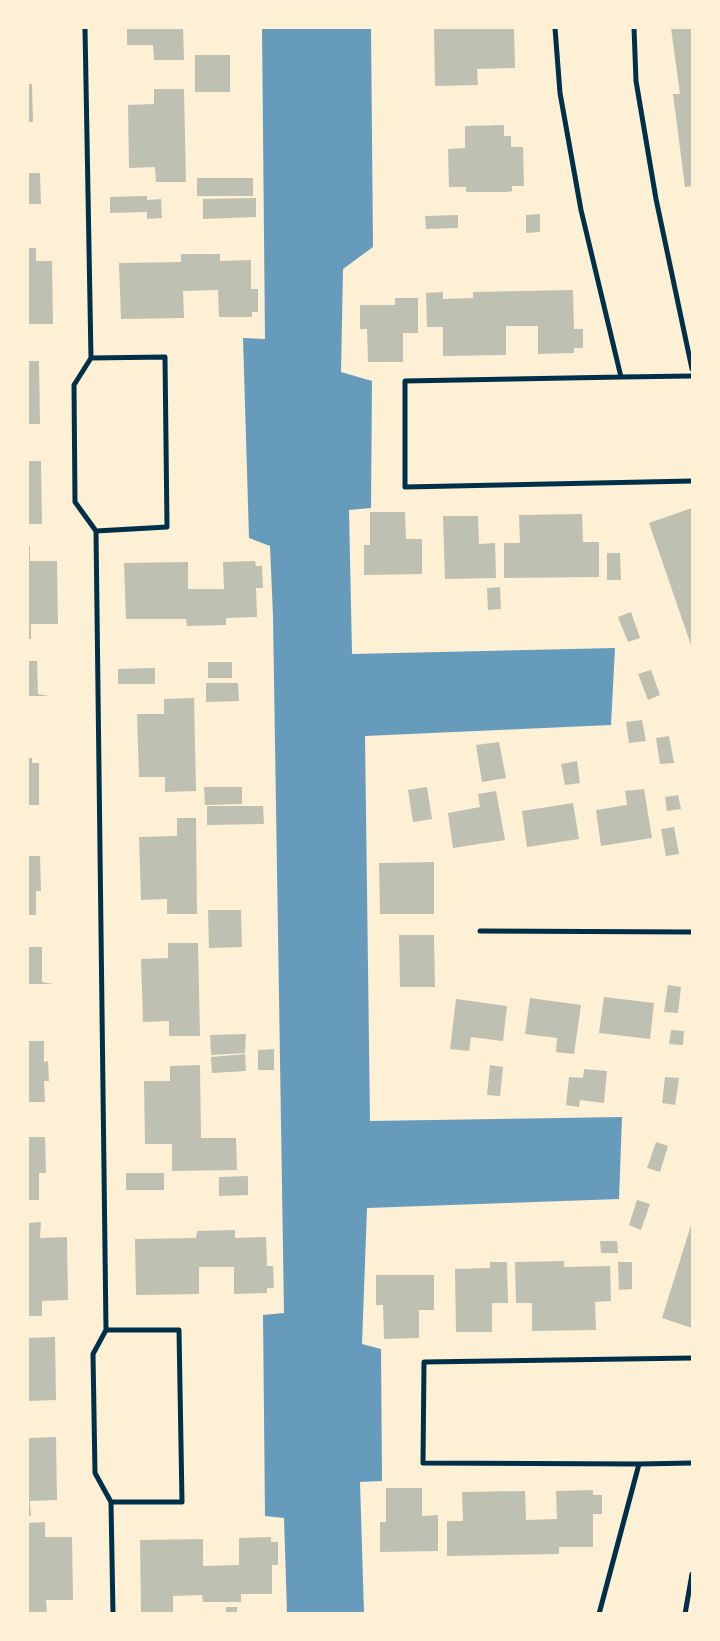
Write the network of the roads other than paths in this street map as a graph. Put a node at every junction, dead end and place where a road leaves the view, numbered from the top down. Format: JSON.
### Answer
{"nodes":[{"id":1,"x":85,"y":28,"type":"edge"},
{"id":2,"x":555,"y":28,"type":"edge"},
{"id":3,"x":634,"y":28,"type":"edge"},
{"id":4,"x":91,"y":358,"type":"junction"},
{"id":5,"x":692,"y":369,"type":"edge"},
{"id":6,"x":692,"y":376,"type":"edge"},
{"id":7,"x":621,"y":377,"type":"junction"},
{"id":8,"x":692,"y":481,"type":"edge"},
{"id":9,"x":96,"y":531,"type":"junction"},
{"id":10,"x":480,"y":931,"type":"dead end"},
{"id":11,"x":692,"y":932,"type":"edge"},
{"id":12,"x":106,"y":1330,"type":"junction"},
{"id":13,"x":692,"y":1358,"type":"edge"},
{"id":14,"x":692,"y":1463,"type":"edge"},
{"id":15,"x":639,"y":1464,"type":"junction"},
{"id":16,"x":111,"y":1502,"type":"junction"},
{"id":17,"x":692,"y":1574,"type":"edge"},
{"id":18,"x":113,"y":1614,"type":"edge"},
{"id":19,"x":600,"y":1614,"type":"edge"},
{"id":20,"x":686,"y":1614,"type":"edge"}],
"edges":[{"from":1,"to":4,"type":"street"},
{"from":2,"to":7,"type":"street"},
{"from":3,"to":5,"type":"street"},
{"from":4,"to":9,"type":"street"},
{"from":4,"to":9,"type":"street"},
{"from":6,"to":7,"type":"street"},
{"from":7,"to":8,"type":"street"},
{"from":9,"to":12,"type":"street"},
{"from":10,"to":11,"type":"street"},
{"from":12,"to":16,"type":"street"},
{"from":12,"to":16,"type":"street"},
{"from":13,"to":15,"type":"street"},
{"from":14,"to":15,"type":"street"},
{"from":15,"to":19,"type":"street"},
{"from":16,"to":18,"type":"street"},
{"from":17,"to":20,"type":"street"}]}
